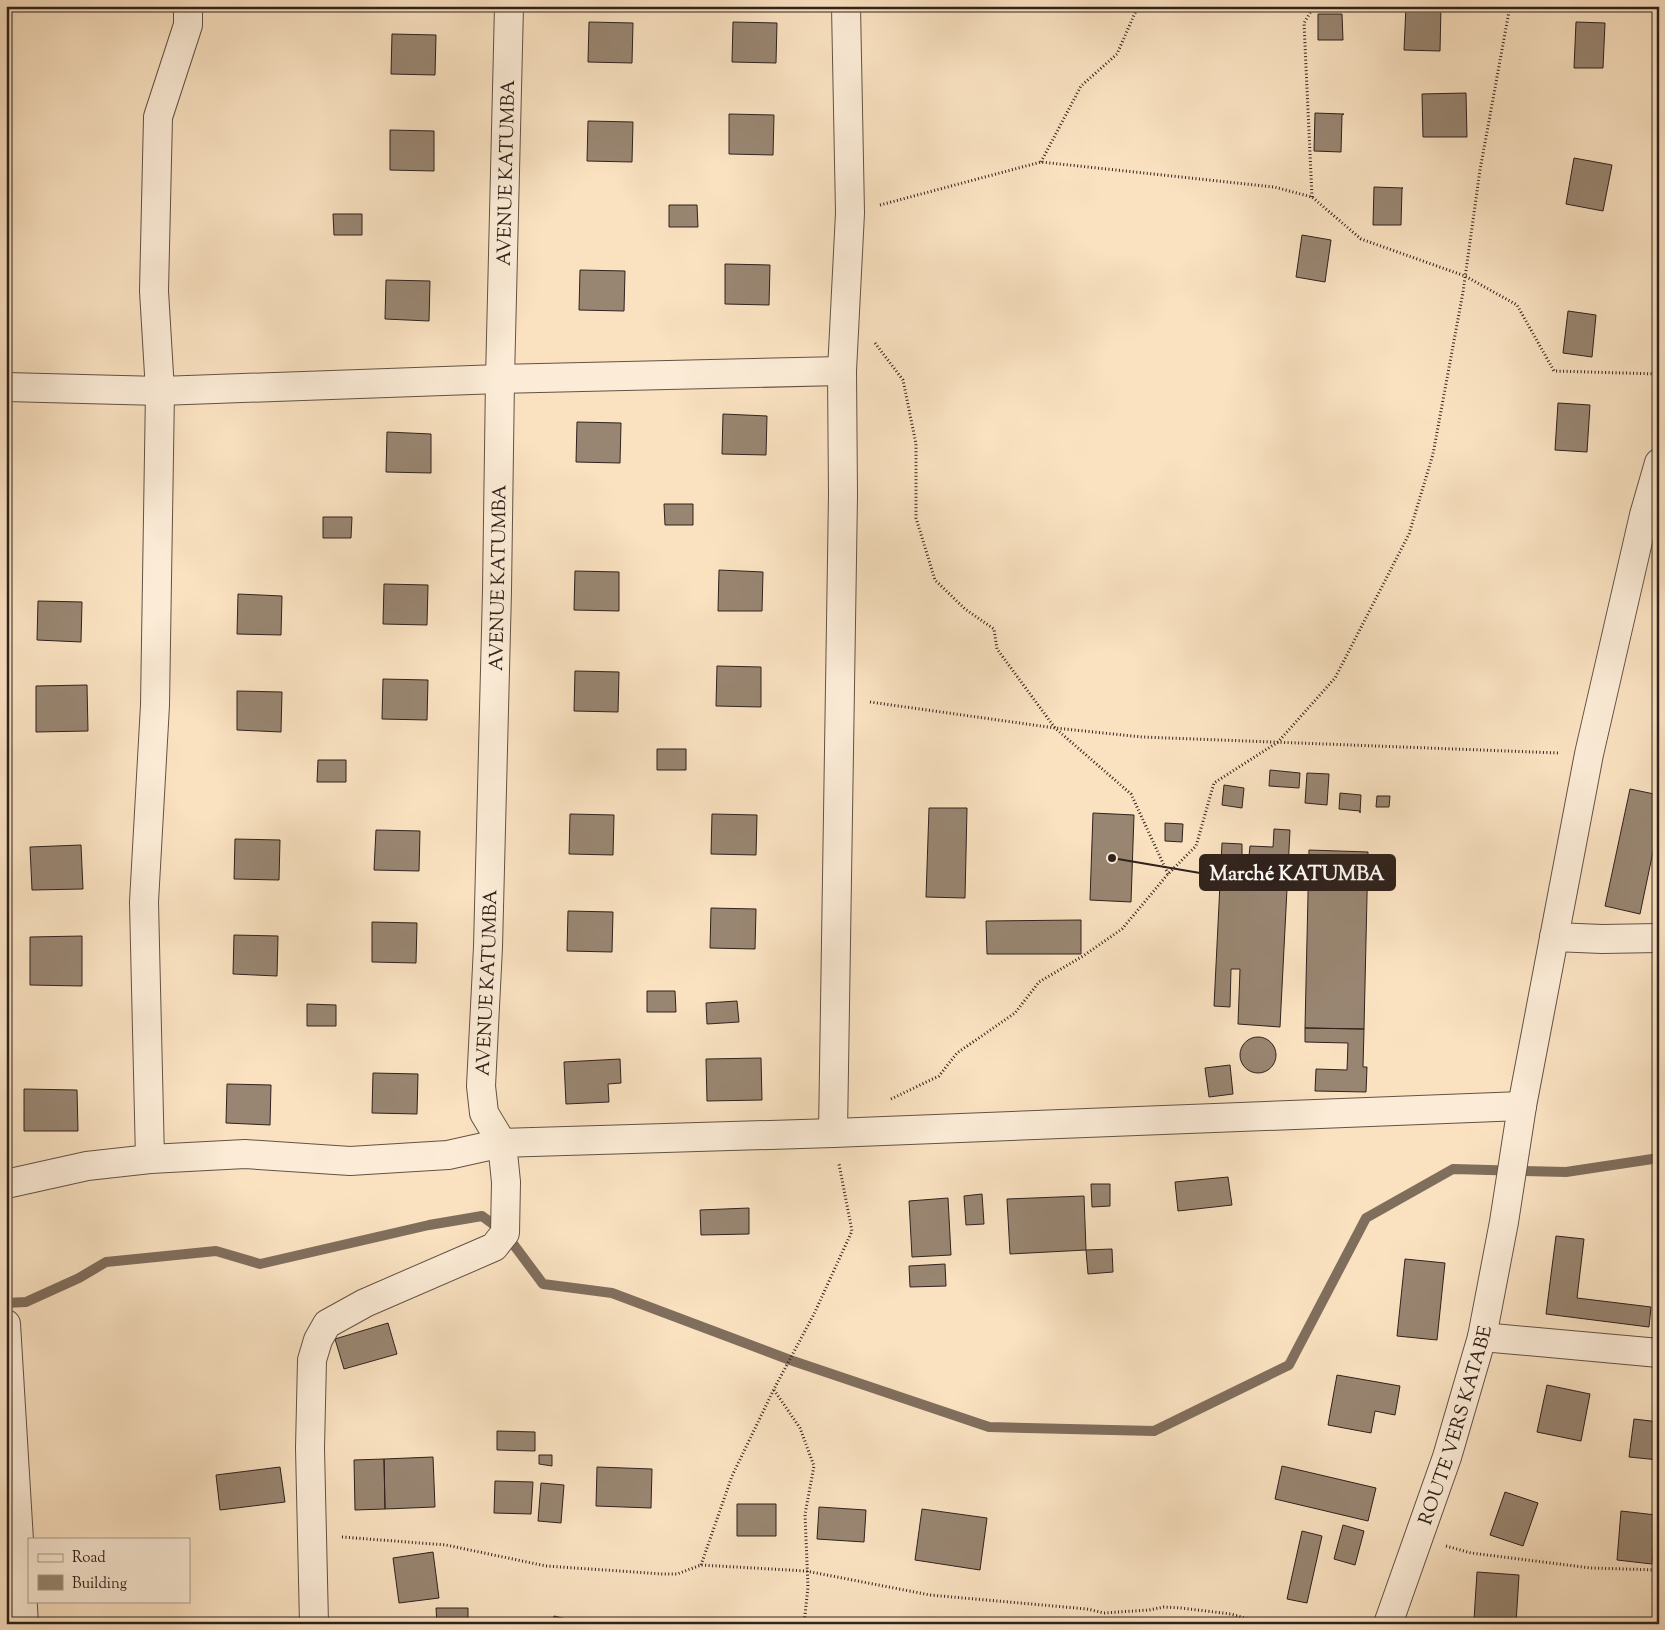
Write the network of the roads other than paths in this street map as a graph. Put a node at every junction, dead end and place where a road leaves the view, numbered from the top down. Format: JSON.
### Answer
{"nodes":[{"id":1,"x":188,"y":6,"type":"edge"},
{"id":2,"x":509,"y":6,"type":"edge"},
{"id":3,"x":846,"y":6,"type":"edge"},
{"id":4,"x":842,"y":372,"type":"junction"},
{"id":5,"x":500,"y":379,"type":"junction"},
{"id":6,"x":6,"y":387,"type":"edge"},
{"id":7,"x":160,"y":391,"type":"junction"},
{"id":8,"x":1659,"y":463,"type":"edge"},
{"id":9,"x":1554,"y":937,"type":"junction"},
{"id":10,"x":1659,"y":938,"type":"edge"},
{"id":11,"x":1522,"y":1106,"type":"junction"},
{"id":12,"x":833,"y":1133,"type":"junction"},
{"id":13,"x":502,"y":1143,"type":"junction"},
{"id":14,"x":150,"y":1159,"type":"junction"},
{"id":15,"x":6,"y":1184,"type":"edge"},
{"id":16,"x":7,"y":1334,"type":"edge"},
{"id":17,"x":1482,"y":1337,"type":"junction"},
{"id":18,"x":1659,"y":1353,"type":"edge"},
{"id":19,"x":24,"y":1624,"type":"edge"},
{"id":20,"x":314,"y":1624,"type":"edge"},
{"id":21,"x":1388,"y":1624,"type":"edge"}],
"edges":[{"from":1,"to":7,"type":"street"},
{"from":2,"to":5,"type":"street","name":"AVENUE KATUMBA"},
{"from":3,"to":4,"type":"street"},
{"from":4,"to":5,"type":"street"},
{"from":4,"to":12,"type":"street"},
{"from":5,"to":7,"type":"street"},
{"from":5,"to":13,"type":"street","name":"AVENUE KATUMBA"},
{"from":6,"to":7,"type":"street"},
{"from":7,"to":14,"type":"street"},
{"from":8,"to":9,"type":"street","name":"ROUTE VERS KATABE"},
{"from":9,"to":10,"type":"street"},
{"from":9,"to":11,"type":"street","name":"ROUTE VERS KATABE"},
{"from":11,"to":12,"type":"street"},
{"from":11,"to":17,"type":"street","name":"ROUTE VERS KATABE"},
{"from":12,"to":13,"type":"street"},
{"from":13,"to":14,"type":"street"},
{"from":13,"to":20,"type":"street"},
{"from":14,"to":15,"type":"street"},
{"from":16,"to":19,"type":"street"},
{"from":17,"to":18,"type":"street"},
{"from":17,"to":21,"type":"street","name":"ROUTE VERS KATABE"}]}
